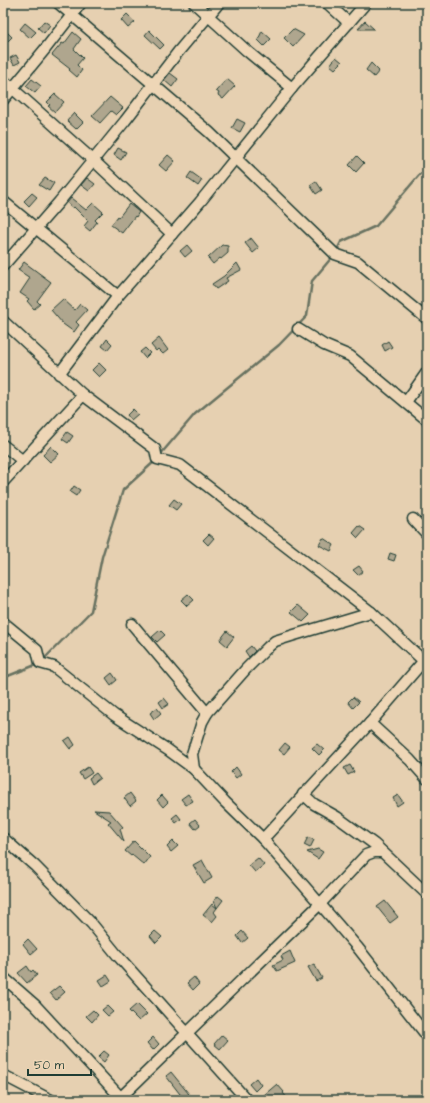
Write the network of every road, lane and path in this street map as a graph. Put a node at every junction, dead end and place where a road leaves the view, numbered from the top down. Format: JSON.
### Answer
{"nodes":[{"id":1,"x":58,"y":3,"type":"edge"},
{"id":2,"x":81,"y":3,"type":"edge"},
{"id":3,"x":194,"y":3,"type":"edge"},
{"id":4,"x":219,"y":3,"type":"edge"},
{"id":5,"x":327,"y":3,"type":"edge"},
{"id":6,"x":366,"y":3,"type":"edge"},
{"id":7,"x":209,"y":15,"type":"junction"},
{"id":8,"x":72,"y":16,"type":"junction"},
{"id":9,"x":349,"y":23,"type":"junction"},
{"id":10,"x":3,"y":80,"type":"edge"},
{"id":11,"x":153,"y":84,"type":"junction"},
{"id":12,"x":13,"y":88,"type":"junction"},
{"id":13,"x":292,"y":88,"type":"junction"},
{"id":14,"x":3,"y":100,"type":"edge"},
{"id":15,"x":236,"y":157,"type":"junction"},
{"id":16,"x":93,"y":160,"type":"junction"},
{"id":17,"x":3,"y":201,"type":"edge"},
{"id":18,"x":36,"y":228,"type":"junction"},
{"id":19,"x":172,"y":234,"type":"junction"},
{"id":20,"x":3,"y":266,"type":"edge"},
{"id":21,"x":118,"y":296,"type":"junction"},
{"id":22,"x":427,"y":319,"type":"edge"},
{"id":23,"x":3,"y":321,"type":"edge"},
{"id":24,"x":298,"y":329,"type":"dead end"},
{"id":25,"x":427,"y":372,"type":"edge"},
{"id":26,"x":60,"y":374,"type":"junction"},
{"id":27,"x":84,"y":395,"type":"junction"},
{"id":28,"x":406,"y":402,"type":"junction"},
{"id":29,"x":427,"y":420,"type":"edge"},
{"id":30,"x":3,"y":444,"type":"edge"},
{"id":31,"x":23,"y":461,"type":"junction"},
{"id":32,"x":3,"y":482,"type":"edge"},
{"id":33,"x":413,"y":519,"type":"dead end"},
{"id":34,"x":427,"y":534,"type":"edge"},
{"id":35,"x":371,"y":612,"type":"junction"},
{"id":36,"x":3,"y":622,"type":"edge"},
{"id":37,"x":132,"y":624,"type":"dead end"},
{"id":38,"x":426,"y":660,"type":"edge"},
{"id":39,"x":207,"y":713,"type":"junction"},
{"id":40,"x":370,"y":723,"type":"junction"},
{"id":41,"x":194,"y":769,"type":"junction"},
{"id":42,"x":427,"y":779,"type":"edge"},
{"id":43,"x":303,"y":794,"type":"junction"},
{"id":44,"x":3,"y":838,"type":"edge"},
{"id":45,"x":366,"y":838,"type":"junction"},
{"id":46,"x":263,"y":839,"type":"junction"},
{"id":47,"x":382,"y":852,"type":"junction"},
{"id":48,"x":366,"y":855,"type":"junction"},
{"id":49,"x":427,"y":894,"type":"edge"},
{"id":50,"x":320,"y":904,"type":"junction"},
{"id":51,"x":3,"y":976,"type":"edge"},
{"id":52,"x":186,"y":1033,"type":"junction"},
{"id":53,"x":427,"y":1036,"type":"edge"},
{"id":54,"x":3,"y":1075,"type":"edge"},
{"id":55,"x":121,"y":1099,"type":"edge"},
{"id":56,"x":51,"y":1100,"type":"edge"},
{"id":57,"x":247,"y":1100,"type":"edge"}],
"edges":[{"from":1,"to":8,"type":"street"},
{"from":2,"to":8,"type":"street"},
{"from":3,"to":7,"type":"street"},
{"from":4,"to":7,"type":"street"},
{"from":5,"to":9,"type":"street"},
{"from":6,"to":9,"type":"street"},
{"from":7,"to":11,"type":"street"},
{"from":7,"to":13,"type":"street"},
{"from":8,"to":11,"type":"street"},
{"from":8,"to":12,"type":"street"},
{"from":9,"to":13,"type":"street"},
{"from":10,"to":12,"type":"street"},
{"from":11,"to":15,"type":"street"},
{"from":11,"to":16,"type":"street"},
{"from":12,"to":14,"type":"street"},
{"from":12,"to":16,"type":"street"},
{"from":13,"to":15,"type":"street"},
{"from":15,"to":19,"type":"street"},
{"from":15,"to":22,"type":"street"},
{"from":16,"to":18,"type":"street"},
{"from":16,"to":19,"type":"street"},
{"from":17,"to":18,"type":"street"},
{"from":18,"to":20,"type":"street"},
{"from":18,"to":21,"type":"street"},
{"from":19,"to":21,"type":"street"},
{"from":21,"to":26,"type":"street"},
{"from":23,"to":26,"type":"street"},
{"from":24,"to":28,"type":"street"},
{"from":25,"to":28,"type":"street"},
{"from":26,"to":27,"type":"street"},
{"from":27,"to":31,"type":"street"},
{"from":27,"to":35,"type":"street"},
{"from":28,"to":29,"type":"street"},
{"from":30,"to":31,"type":"street"},
{"from":31,"to":32,"type":"street"},
{"from":33,"to":34,"type":"street"},
{"from":35,"to":38,"type":"street"},
{"from":35,"to":39,"type":"street"},
{"from":36,"to":41,"type":"street"},
{"from":37,"to":39,"type":"street"},
{"from":38,"to":40,"type":"street"},
{"from":39,"to":41,"type":"street"},
{"from":40,"to":42,"type":"street"},
{"from":40,"to":43,"type":"street"},
{"from":41,"to":46,"type":"street"},
{"from":43,"to":45,"type":"street"},
{"from":43,"to":46,"type":"street"},
{"from":44,"to":52,"type":"street"},
{"from":45,"to":47,"type":"street"},
{"from":45,"to":48,"type":"street"},
{"from":46,"to":50,"type":"street"},
{"from":47,"to":48,"type":"street"},
{"from":47,"to":49,"type":"street"},
{"from":48,"to":50,"type":"street"},
{"from":50,"to":52,"type":"street"},
{"from":50,"to":53,"type":"street"},
{"from":51,"to":55,"type":"street"},
{"from":52,"to":55,"type":"street"},
{"from":52,"to":57,"type":"street"},
{"from":54,"to":56,"type":"street"}]}
